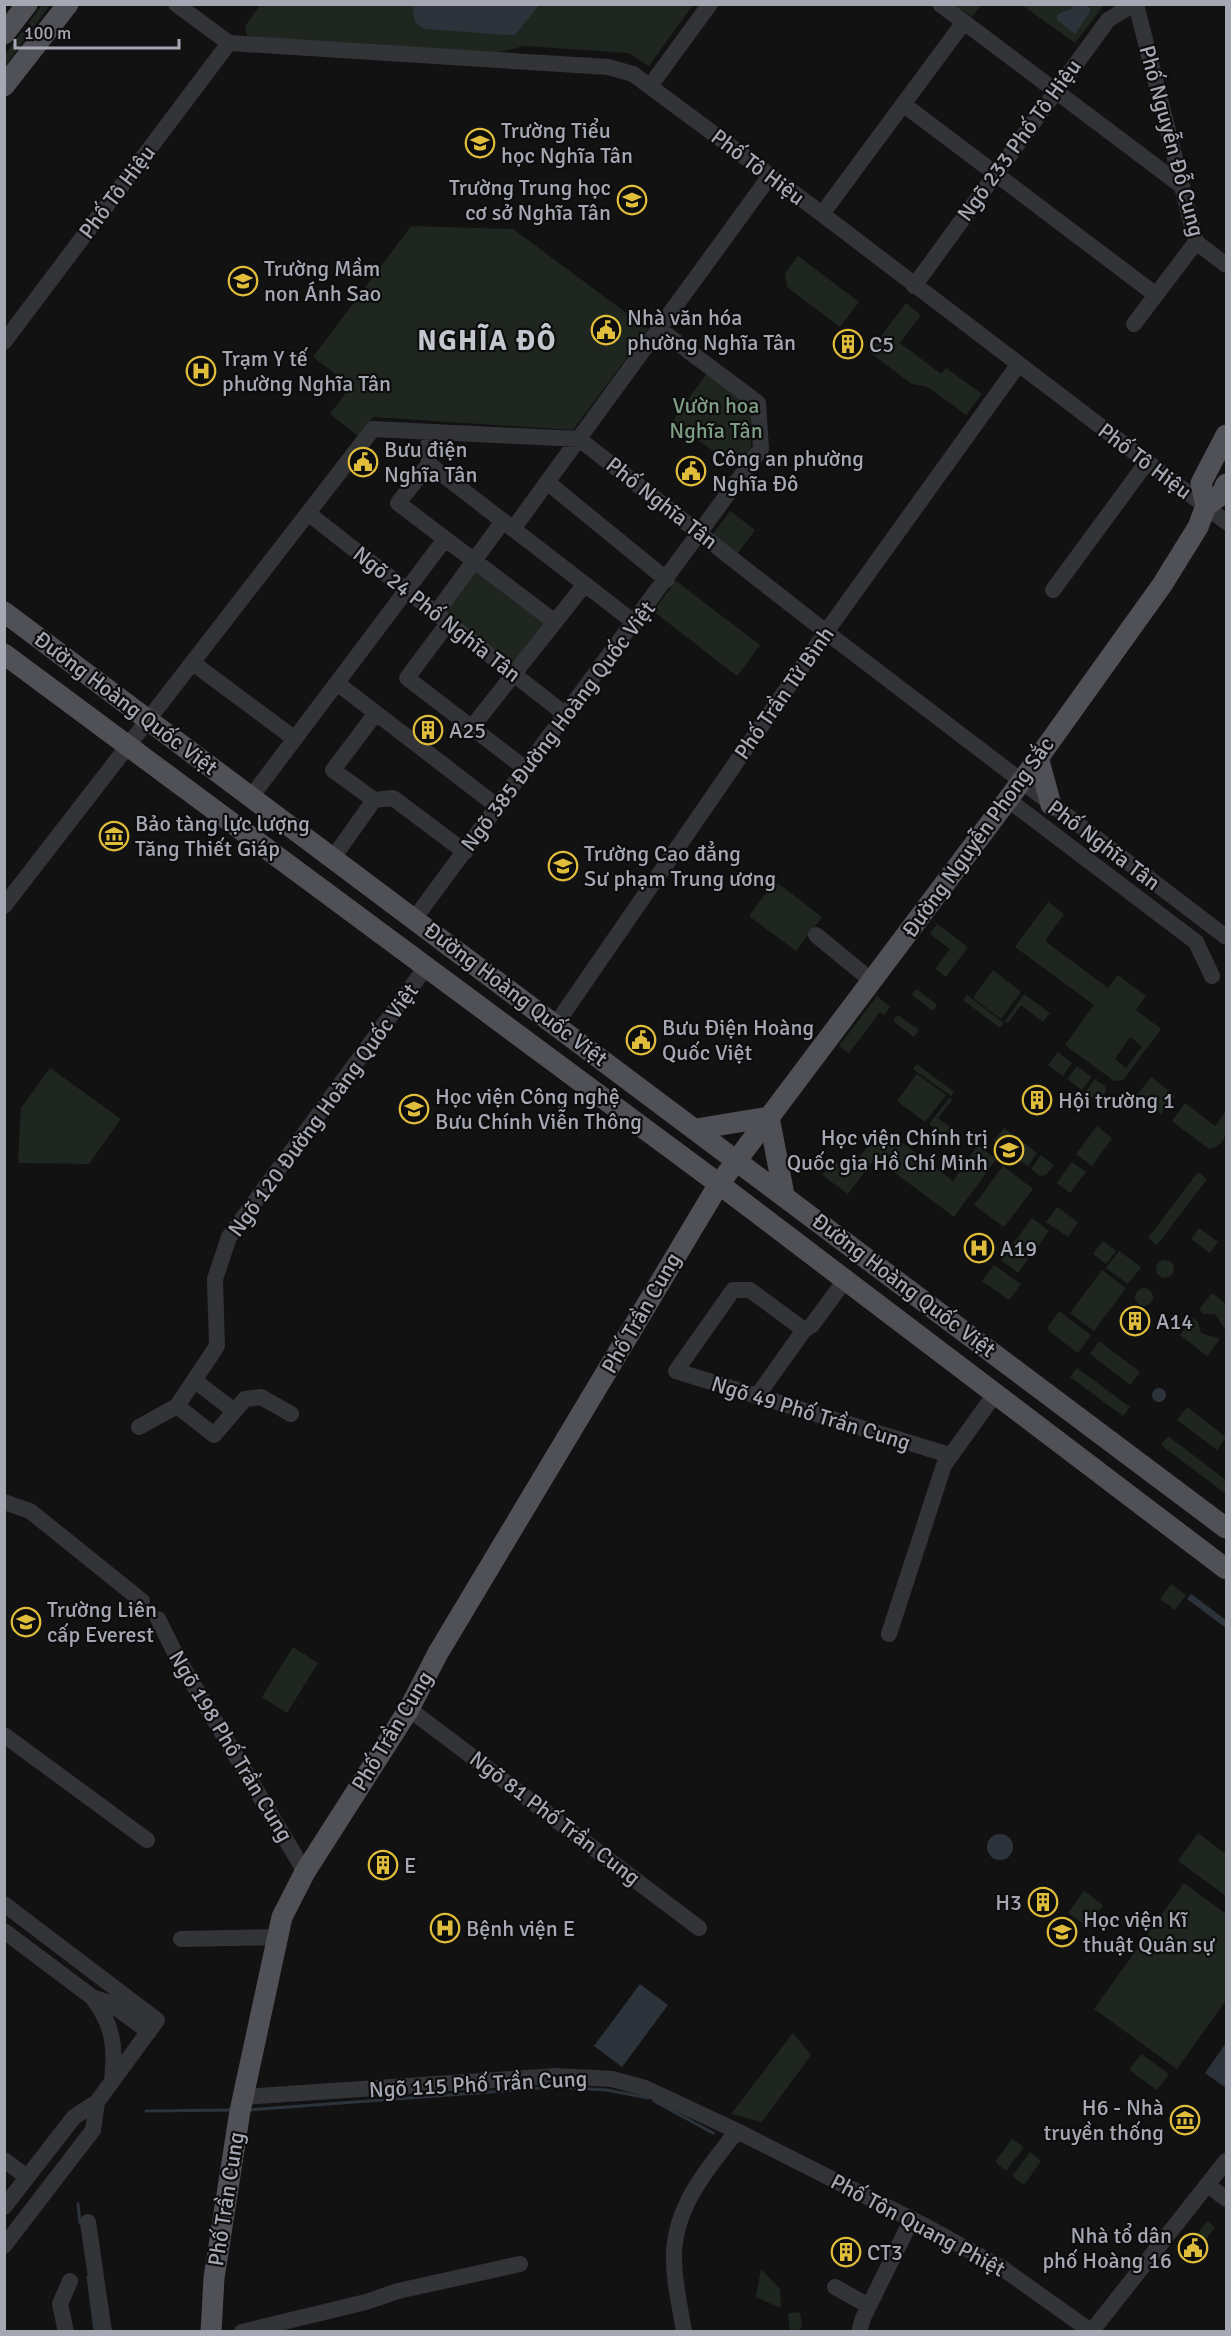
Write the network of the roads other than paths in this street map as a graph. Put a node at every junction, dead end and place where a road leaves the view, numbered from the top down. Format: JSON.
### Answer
{"nodes":[{"id":1,"x":27,"y":4,"type":"edge"},
{"id":2,"x":68,"y":4,"type":"edge"},
{"id":3,"x":176,"y":4,"type":"edge"},
{"id":4,"x":710,"y":4,"type":"edge"},
{"id":5,"x":940,"y":4,"type":"edge"},
{"id":6,"x":1135,"y":4,"type":"edge"},
{"id":7,"x":964,"y":22,"type":"junction"},
{"id":8,"x":4,"y":34,"type":"edge"},
{"id":9,"x":229,"y":43,"type":"junction"},
{"id":10,"x":4,"y":86,"type":"edge"},
{"id":11,"x":650,"y":86,"type":"junction"},
{"id":12,"x":1055,"y":91,"type":"junction"},
{"id":13,"x":903,"y":104,"type":"junction"},
{"id":14,"x":995,"y":174,"type":"junction"},
{"id":15,"x":771,"y":176,"type":"junction"},
{"id":16,"x":1182,"y":186,"type":"junction"},
{"id":17,"x":822,"y":214,"type":"junction"},
{"id":18,"x":1196,"y":242,"type":"junction"},
{"id":19,"x":1227,"y":265,"type":"edge"},
{"id":20,"x":914,"y":286,"type":"junction"},
{"id":21,"x":1156,"y":295,"type":"junction"},
{"id":22,"x":1134,"y":324,"type":"dead end"},
{"id":23,"x":659,"y":328,"type":"junction"},
{"id":24,"x":4,"y":342,"type":"edge"},
{"id":25,"x":1018,"y":365,"type":"junction"},
{"id":26,"x":429,"y":432,"type":"junction"},
{"id":27,"x":1226,"y":437,"type":"edge"},
{"id":28,"x":579,"y":439,"type":"junction"},
{"id":29,"x":1147,"y":462,"type":"junction"},
{"id":30,"x":429,"y":464,"type":"junction"},
{"id":31,"x":548,"y":482,"type":"junction"},
{"id":32,"x":1227,"y":484,"type":"edge"},
{"id":33,"x":1206,"y":506,"type":"junction"},
{"id":34,"x":309,"y":514,"type":"junction"},
{"id":35,"x":1227,"y":522,"type":"edge"},
{"id":36,"x":508,"y":525,"type":"junction"},
{"id":37,"x":702,"y":533,"type":"junction"},
{"id":38,"x":445,"y":538,"type":"junction"},
{"id":39,"x":474,"y":561,"type":"junction"},
{"id":40,"x":667,"y":580,"type":"junction"},
{"id":41,"x":585,"y":584,"type":"junction"},
{"id":42,"x":406,"y":590,"type":"junction"},
{"id":43,"x":1053,"y":590,"type":"dead end"},
{"id":44,"x":4,"y":612,"type":"edge"},
{"id":45,"x":442,"y":618,"type":"junction"},
{"id":46,"x":555,"y":622,"type":"junction"},
{"id":47,"x":635,"y":623,"type":"junction"},
{"id":48,"x":826,"y":633,"type":"junction"},
{"id":49,"x":4,"y":654,"type":"edge"},
{"id":50,"x":193,"y":663,"type":"junction"},
{"id":51,"x":513,"y":673,"type":"junction"},
{"id":52,"x":337,"y":682,"type":"junction"},
{"id":53,"x":376,"y":713,"type":"junction"},
{"id":54,"x":566,"y":715,"type":"junction"},
{"id":55,"x":148,"y":720,"type":"junction"},
{"id":56,"x":472,"y":727,"type":"junction"},
{"id":57,"x":295,"y":739,"type":"junction"},
{"id":58,"x":128,"y":746,"type":"junction"},
{"id":59,"x":1038,"y":757,"type":"junction"},
{"id":60,"x":526,"y":769,"type":"junction"},
{"id":61,"x":1021,"y":782,"type":"junction"},
{"id":62,"x":251,"y":797,"type":"junction"},
{"id":63,"x":1007,"y":799,"type":"junction"},
{"id":64,"x":374,"y":800,"type":"junction"},
{"id":65,"x":1052,"y":806,"type":"junction"},
{"id":66,"x":498,"y":807,"type":"junction"},
{"id":67,"x":465,"y":852,"type":"junction"},
{"id":68,"x":333,"y":858,"type":"junction"},
{"id":69,"x":4,"y":906,"type":"edge"},
{"id":70,"x":415,"y":918,"type":"junction"},
{"id":71,"x":816,"y":935,"type":"dead end"},
{"id":72,"x":1227,"y":937,"type":"edge"},
{"id":73,"x":426,"y":967,"type":"junction"},
{"id":74,"x":1212,"y":976,"type":"dead end"},
{"id":75,"x":872,"y":981,"type":"junction"},
{"id":76,"x":556,"y":1024,"type":"junction"},
{"id":77,"x":769,"y":1117,"type":"junction"},
{"id":78,"x":696,"y":1129,"type":"junction"},
{"id":79,"x":738,"y":1160,"type":"junction"},
{"id":80,"x":719,"y":1184,"type":"junction"},
{"id":81,"x":784,"y":1195,"type":"junction"},
{"id":82,"x":845,"y":1280,"type":"junction"},
{"id":83,"x":804,"y":1330,"type":"junction"},
{"id":84,"x":194,"y":1380,"type":"junction"},
{"id":85,"x":995,"y":1394,"type":"junction"},
{"id":86,"x":757,"y":1396,"type":"junction"},
{"id":87,"x":177,"y":1406,"type":"junction"},
{"id":88,"x":233,"y":1410,"type":"junction"},
{"id":89,"x":291,"y":1414,"type":"dead end"},
{"id":90,"x":139,"y":1427,"type":"dead end"},
{"id":91,"x":946,"y":1454,"type":"dead end"},
{"id":92,"x":4,"y":1502,"type":"edge"},
{"id":93,"x":1227,"y":1528,"type":"edge"},
{"id":94,"x":1227,"y":1569,"type":"edge"},
{"id":95,"x":142,"y":1601,"type":"dead end"},
{"id":96,"x":158,"y":1619,"type":"dead end"},
{"id":97,"x":889,"y":1634,"type":"dead end"},
{"id":98,"x":409,"y":1709,"type":"junction"},
{"id":99,"x":4,"y":1735,"type":"edge"},
{"id":100,"x":147,"y":1840,"type":"dead end"},
{"id":101,"x":306,"y":1872,"type":"junction"},
{"id":102,"x":4,"y":1905,"type":"edge"},
{"id":103,"x":699,"y":1928,"type":"dead end"},
{"id":104,"x":4,"y":1931,"type":"edge"},
{"id":105,"x":278,"y":1937,"type":"junction"},
{"id":106,"x":181,"y":1939,"type":"dead end"},
{"id":107,"x":92,"y":1997,"type":"junction"},
{"id":108,"x":153,"y":2026,"type":"junction"},
{"id":109,"x":112,"y":2082,"type":"junction"},
{"id":110,"x":97,"y":2102,"type":"junction"},
{"id":111,"x":242,"y":2103,"type":"junction"},
{"id":112,"x":737,"y":2131,"type":"junction"},
{"id":113,"x":4,"y":2160,"type":"edge"},
{"id":114,"x":1227,"y":2161,"type":"edge"},
{"id":115,"x":27,"y":2177,"type":"junction"},
{"id":116,"x":1208,"y":2185,"type":"junction"},
{"id":117,"x":1227,"y":2199,"type":"edge"},
{"id":118,"x":4,"y":2207,"type":"edge"},
{"id":119,"x":912,"y":2219,"type":"junction"},
{"id":120,"x":88,"y":2222,"type":"dead end"},
{"id":121,"x":4,"y":2246,"type":"edge"},
{"id":122,"x":520,"y":2264,"type":"dead end"},
{"id":123,"x":70,"y":2282,"type":"dead end"},
{"id":124,"x":835,"y":2287,"type":"dead end"},
{"id":125,"x":869,"y":2306,"type":"junction"},
{"id":126,"x":66,"y":2331,"type":"edge"},
{"id":127,"x":104,"y":2331,"type":"edge"},
{"id":128,"x":211,"y":2331,"type":"edge"},
{"id":129,"x":242,"y":2331,"type":"edge"},
{"id":130,"x":684,"y":2331,"type":"edge"},
{"id":131,"x":859,"y":2331,"type":"edge"},
{"id":132,"x":1091,"y":2331,"type":"edge"}],
"edges":[{"from":1,"to":8,"type":"main road"},
{"from":2,"to":10,"type":"main road"},
{"from":3,"to":9,"type":"street"},
{"from":4,"to":11,"type":"street"},
{"from":5,"to":7,"type":"street"},
{"from":6,"to":12,"type":"street","name":"Ngõ 233 Phố Tô Hiệu"},
{"from":6,"to":16,"type":"street","name":"Phố Nguyễn Đỗ Cung"},
{"from":7,"to":12,"type":"street"},
{"from":7,"to":13,"type":"street"},
{"from":9,"to":11,"type":"street","name":"Phố Tô Hiệu"},
{"from":9,"to":24,"type":"street","name":"Phố Tô Hiệu"},
{"from":11,"to":15,"type":"street","name":"Phố Tô Hiệu"},
{"from":12,"to":14,"type":"street","name":"Ngõ 233 Phố Tô Hiệu"},
{"from":12,"to":16,"type":"street"},
{"from":13,"to":14,"type":"street"},
{"from":13,"to":17,"type":"street"},
{"from":14,"to":20,"type":"street","name":"Ngõ 233 Phố Tô Hiệu"},
{"from":14,"to":21,"type":"street"},
{"from":15,"to":17,"type":"street","name":"Phố Tô Hiệu"},
{"from":15,"to":23,"type":"street"},
{"from":16,"to":18,"type":"street","name":"Phố Nguyễn Đỗ Cung"},
{"from":17,"to":20,"type":"street","name":"Phố Tô Hiệu"},
{"from":18,"to":19,"type":"street","name":"Phố Nguyễn Đỗ Cung"},
{"from":18,"to":21,"type":"street"},
{"from":20,"to":25,"type":"street","name":"Phố Tô Hiệu"},
{"from":21,"to":22,"type":"street"},
{"from":23,"to":28,"type":"street"},
{"from":23,"to":37,"type":"street","name":"Ngõ 385 Đường Hoàng Quốc Việt"},
{"from":25,"to":29,"type":"street","name":"Phố Tô Hiệu"},
{"from":25,"to":48,"type":"street","name":"Phố Trần Tử Bình"},
{"from":26,"to":28,"type":"street"},
{"from":26,"to":30,"type":"street"},
{"from":26,"to":34,"type":"street"},
{"from":27,"to":33,"type":"main road","name":"Đường Nguyễn Phong Sắc"},
{"from":28,"to":31,"type":"street"},
{"from":28,"to":37,"type":"street","name":"Phố Nghĩa Tân"},
{"from":29,"to":33,"type":"street","name":"Phố Tô Hiệu"},
{"from":29,"to":43,"type":"street"},
{"from":30,"to":36,"type":"street"},
{"from":30,"to":38,"type":"street"},
{"from":31,"to":36,"type":"street"},
{"from":31,"to":40,"type":"street"},
{"from":32,"to":33,"type":"main road","name":"Đường Nguyễn Phong Sắc"},
{"from":33,"to":35,"type":"street","name":"Phố Tô Hiệu"},
{"from":33,"to":59,"type":"main road","name":"Đường Nguyễn Phong Sắc"},
{"from":34,"to":42,"type":"street","name":"Ngõ 24 Phố Nghĩa Tân"},
{"from":34,"to":50,"type":"street"},
{"from":36,"to":39,"type":"street"},
{"from":36,"to":41,"type":"street"},
{"from":37,"to":40,"type":"street","name":"Ngõ 385 Đường Hoàng Quốc Việt"},
{"from":37,"to":48,"type":"street","name":"Phố Nghĩa Tân"},
{"from":38,"to":39,"type":"street"},
{"from":38,"to":42,"type":"street"},
{"from":39,"to":45,"type":"street"},
{"from":39,"to":46,"type":"street"},
{"from":40,"to":47,"type":"street","name":"Ngõ 385 Đường Hoàng Quốc Việt"},
{"from":41,"to":46,"type":"street"},
{"from":41,"to":47,"type":"street"},
{"from":42,"to":45,"type":"street","name":"Ngõ 24 Phố Nghĩa Tân"},
{"from":42,"to":52,"type":"street"},
{"from":44,"to":55,"type":"main road","name":"Đường Hoàng Quốc Việt"},
{"from":45,"to":51,"type":"street","name":"Ngõ 24 Phố Nghĩa Tân"},
{"from":45,"to":56,"type":"street"},
{"from":46,"to":51,"type":"street"},
{"from":47,"to":54,"type":"street","name":"Ngõ 385 Đường Hoàng Quốc Việt"},
{"from":48,"to":61,"type":"street","name":"Phố Nghĩa Tân"},
{"from":48,"to":76,"type":"street","name":"Phố Trần Tử Bình"},
{"from":49,"to":58,"type":"main road","name":"Đường Hoàng Quốc Việt"},
{"from":50,"to":55,"type":"street"},
{"from":50,"to":57,"type":"street"},
{"from":51,"to":54,"type":"street","name":"Ngõ 24 Phố Nghĩa Tân"},
{"from":51,"to":56,"type":"street"},
{"from":52,"to":53,"type":"street"},
{"from":52,"to":57,"type":"street"},
{"from":53,"to":64,"type":"street"},
{"from":53,"to":66,"type":"street"},
{"from":54,"to":60,"type":"street","name":"Ngõ 385 Đường Hoàng Quốc Việt"},
{"from":55,"to":58,"type":"street"},
{"from":55,"to":62,"type":"main road","name":"Đường Hoàng Quốc Việt"},
{"from":56,"to":60,"type":"street"},
{"from":57,"to":62,"type":"street"},
{"from":58,"to":69,"type":"street"},
{"from":58,"to":73,"type":"main road","name":"Đường Hoàng Quốc Việt"},
{"from":59,"to":61,"type":"main road","name":"Đường Nguyễn Phong Sắc"},
{"from":59,"to":65,"type":"main road"},
{"from":60,"to":66,"type":"street","name":"Ngõ 385 Đường Hoàng Quốc Việt"},
{"from":61,"to":63,"type":"main road","name":"Đường Nguyễn Phong Sắc"},
{"from":61,"to":65,"type":"street","name":"Phố Nghĩa Tân"},
{"from":62,"to":68,"type":"main road","name":"Đường Hoàng Quốc Việt"},
{"from":63,"to":74,"type":"street"},
{"from":63,"to":75,"type":"main road","name":"Đường Nguyễn Phong Sắc"},
{"from":64,"to":67,"type":"street"},
{"from":64,"to":68,"type":"street"},
{"from":65,"to":72,"type":"street","name":"Phố Nghĩa Tân"},
{"from":66,"to":67,"type":"street","name":"Ngõ 385 Đường Hoàng Quốc Việt"},
{"from":67,"to":70,"type":"street","name":"Ngõ 385 Đường Hoàng Quốc Việt"},
{"from":68,"to":70,"type":"main road","name":"Đường Hoàng Quốc Việt"},
{"from":70,"to":76,"type":"main road","name":"Đường Hoàng Quốc Việt"},
{"from":71,"to":75,"type":"street"},
{"from":73,"to":80,"type":"main road","name":"Đường Hoàng Quốc Việt"},
{"from":73,"to":84,"type":"street","name":"Ngõ 120 Đường Hoàng Quốc Việt"},
{"from":75,"to":77,"type":"main road","name":"Đường Nguyễn Phong Sắc"},
{"from":76,"to":78,"type":"main road","name":"Đường Hoàng Quốc Việt"},
{"from":77,"to":78,"type":"main road"},
{"from":77,"to":79,"type":"main road","name":"Đường Nguyễn Phong Sắc"},
{"from":77,"to":81,"type":"main road"},
{"from":78,"to":79,"type":"main road","name":"Đường Hoàng Quốc Việt"},
{"from":79,"to":80,"type":"main road","name":"Phố Trần Cung"},
{"from":79,"to":81,"type":"main road","name":"Đường Hoàng Quốc Việt"},
{"from":80,"to":82,"type":"main road","name":"Đường Hoàng Quốc Việt"},
{"from":80,"to":98,"type":"main road","name":"Phố Trần Cung"},
{"from":81,"to":93,"type":"main road","name":"Đường Hoàng Quốc Việt"},
{"from":82,"to":83,"type":"street"},
{"from":82,"to":85,"type":"main road","name":"Đường Hoàng Quốc Việt"},
{"from":83,"to":86,"type":"street"},
{"from":83,"to":86,"type":"street","name":"Ngõ 49 Phố Trần Cung"},
{"from":84,"to":87,"type":"street","name":"Ngõ 120 Đường Hoàng Quốc Việt"},
{"from":84,"to":88,"type":"street"},
{"from":85,"to":94,"type":"main road","name":"Đường Hoàng Quốc Việt"},
{"from":85,"to":97,"type":"street"},
{"from":86,"to":91,"type":"street","name":"Ngõ 49 Phố Trần Cung"},
{"from":87,"to":88,"type":"street"},
{"from":87,"to":90,"type":"street"},
{"from":88,"to":89,"type":"street"},
{"from":92,"to":95,"type":"street"},
{"from":96,"to":101,"type":"street","name":"Ngõ 198 Phố Trần Cung"},
{"from":98,"to":101,"type":"main road","name":"Phố Trần Cung"},
{"from":98,"to":103,"type":"street","name":"Ngõ 81 Phố Trần Cung"},
{"from":99,"to":100,"type":"street"},
{"from":101,"to":105,"type":"main road","name":"Phố Trần Cung"},
{"from":102,"to":108,"type":"street"},
{"from":104,"to":107,"type":"street"},
{"from":105,"to":106,"type":"street"},
{"from":105,"to":111,"type":"main road","name":"Phố Trần Cung"},
{"from":107,"to":108,"type":"street"},
{"from":107,"to":109,"type":"street"},
{"from":108,"to":109,"type":"street"},
{"from":109,"to":110,"type":"street"},
{"from":110,"to":115,"type":"street"},
{"from":110,"to":121,"type":"street"},
{"from":111,"to":112,"type":"street","name":"Ngõ 115 Phố Trần Cung"},
{"from":111,"to":128,"type":"main road","name":"Phố Trần Cung"},
{"from":112,"to":119,"type":"street","name":"Phố Tôn Quang Phiệt"},
{"from":112,"to":130,"type":"street"},
{"from":113,"to":115,"type":"street"},
{"from":114,"to":116,"type":"street"},
{"from":115,"to":118,"type":"street"},
{"from":116,"to":117,"type":"street"},
{"from":116,"to":132,"type":"street"},
{"from":119,"to":125,"type":"street"},
{"from":119,"to":132,"type":"street","name":"Phố Tôn Quang Phiệt"},
{"from":120,"to":127,"type":"street"},
{"from":122,"to":129,"type":"street"},
{"from":123,"to":126,"type":"street"},
{"from":124,"to":125,"type":"street"},
{"from":125,"to":131,"type":"street"}]}
